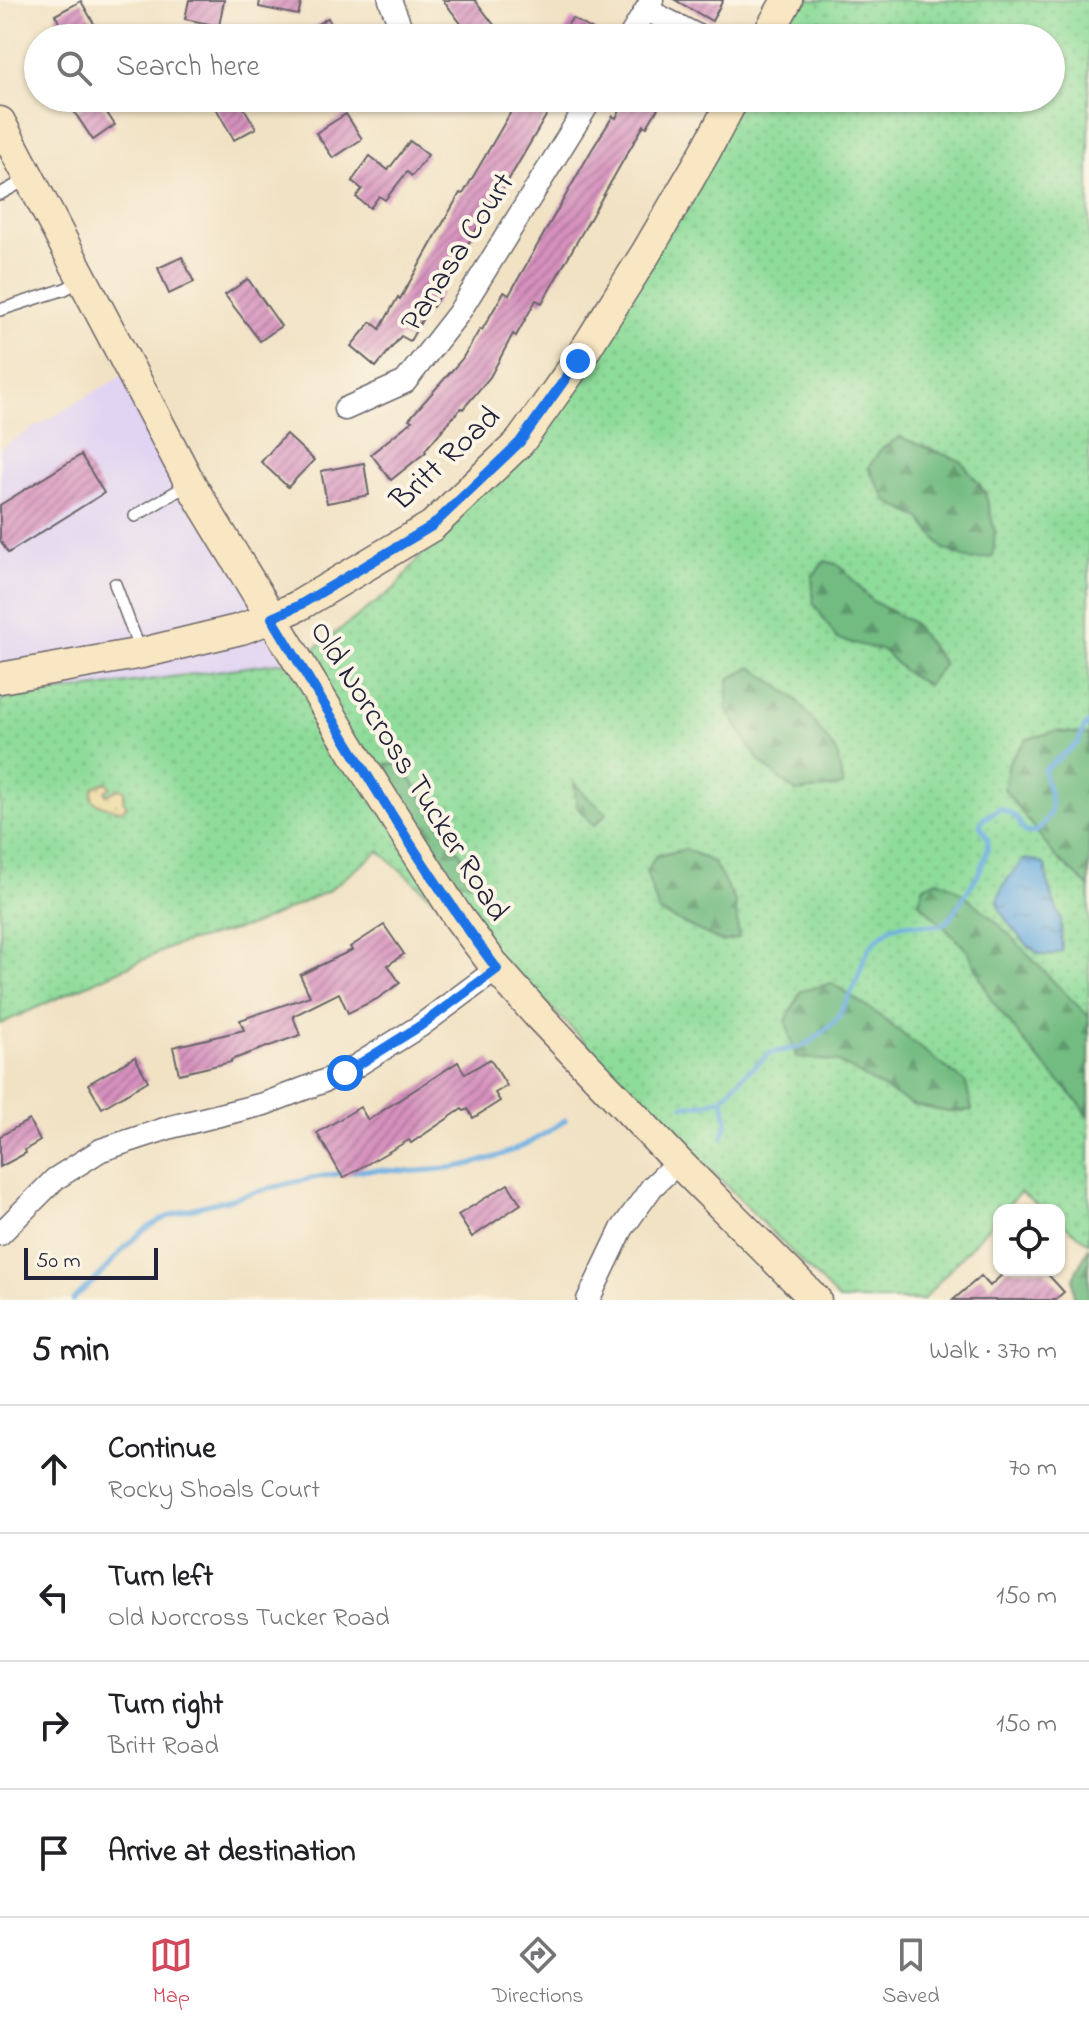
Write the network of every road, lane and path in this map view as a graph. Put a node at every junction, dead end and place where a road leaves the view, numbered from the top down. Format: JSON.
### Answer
{"nodes":[{"id":1,"x":390,"y":0,"type":"edge"},
{"id":2,"x":787,"y":0,"type":"edge"},
{"id":3,"x":649,"y":5,"type":"edge"},
{"id":4,"x":399,"y":24,"type":"edge"},
{"id":5,"x":637,"y":24,"type":"edge"},
{"id":6,"x":680,"y":24,"type":"edge"},
{"id":7,"x":774,"y":24,"type":"edge"},
{"id":8,"x":583,"y":112,"type":"edge"},
{"id":9,"x":726,"y":112,"type":"edge"},
{"id":10,"x":0,"y":122,"type":"edge"},
{"id":11,"x":29,"y":177,"type":"junction"},
{"id":12,"x":0,"y":194,"type":"edge"},
{"id":13,"x":83,"y":279,"type":"junction"},
{"id":14,"x":0,"y":310,"type":"edge"},
{"id":15,"x":345,"y":409,"type":"dead end"},
{"id":16,"x":190,"y":483,"type":"junction"},
{"id":17,"x":135,"y":516,"type":"dead end"},
{"id":18,"x":115,"y":584,"type":"dead end"},
{"id":19,"x":272,"y":618,"type":"junction"},
{"id":20,"x":142,"y":653,"type":"junction"},
{"id":21,"x":0,"y":678,"type":"edge"},
{"id":22,"x":497,"y":969,"type":"junction"},
{"id":23,"x":678,"y":1162,"type":"junction"},
{"id":24,"x":0,"y":1234,"type":"edge"},
{"id":25,"x":588,"y":1300,"type":"edge"},
{"id":26,"x":816,"y":1300,"type":"edge"}],
"edges":[{"from":1,"to":4,"type":"street"},
{"from":2,"to":7,"type":"street"},
{"from":3,"to":5,"type":"street"},
{"from":3,"to":6,"type":"street"},
{"from":8,"to":15,"type":"street","name":"Panasa Court"},
{"from":9,"to":19,"type":"street","name":"Britt Road"},
{"from":10,"to":11,"type":"street","name":"Old Norcross Tucker Road"},
{"from":11,"to":12,"type":"lane"},
{"from":11,"to":13,"type":"street","name":"Old Norcross Tucker Road"},
{"from":13,"to":14,"type":"lane"},
{"from":13,"to":16,"type":"street","name":"Old Norcross Tucker Road"},
{"from":16,"to":17,"type":"lane"},
{"from":16,"to":19,"type":"street","name":"Old Norcross Tucker Road"},
{"from":18,"to":20,"type":"lane"},
{"from":19,"to":20,"type":"street","name":"Britt Road"},
{"from":19,"to":22,"type":"street","name":"Old Norcross Tucker Road"},
{"from":20,"to":21,"type":"street","name":"Britt Road"},
{"from":22,"to":23,"type":"street","name":"Old Norcross Tucker Road"},
{"from":22,"to":24,"type":"street"},
{"from":23,"to":25,"type":"street"},
{"from":23,"to":26,"type":"street","name":"Old Norcross Tucker Road"}]}
